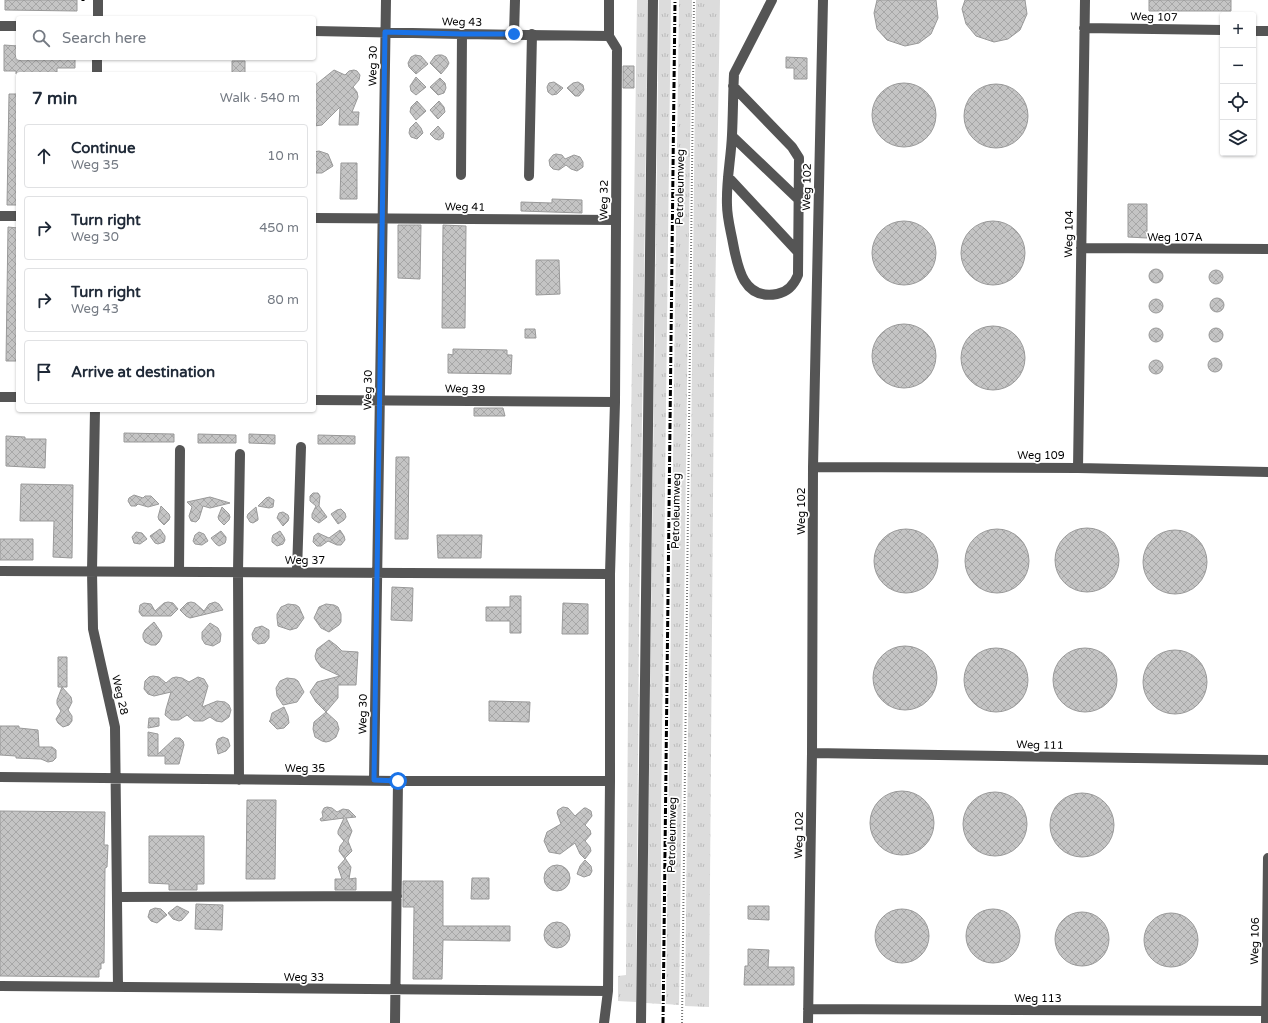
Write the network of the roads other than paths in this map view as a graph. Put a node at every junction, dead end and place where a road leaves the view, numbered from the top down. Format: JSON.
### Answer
{"nodes":[{"id":1,"x":98,"y":0,"type":"edge"},
{"id":2,"x":386,"y":0,"type":"edge"},
{"id":3,"x":515,"y":0,"type":"edge"},
{"id":4,"x":609,"y":0,"type":"edge"},
{"id":5,"x":653,"y":0,"type":"edge"},
{"id":6,"x":772,"y":0,"type":"edge"},
{"id":7,"x":823,"y":0,"type":"edge"},
{"id":8,"x":1084,"y":0,"type":"edge"},
{"id":9,"x":98,"y":16,"type":"edge"},
{"id":10,"x":0,"y":26,"type":"edge"},
{"id":11,"x":16,"y":26,"type":"edge"},
{"id":12,"x":1084,"y":28,"type":"junction"},
{"id":13,"x":1220,"y":30,"type":"edge"},
{"id":14,"x":316,"y":31,"type":"edge"},
{"id":15,"x":1256,"y":31,"type":"edge"},
{"id":16,"x":1268,"y":31,"type":"edge"},
{"id":17,"x":385,"y":32,"type":"junction"},
{"id":18,"x":462,"y":34,"type":"junction"},
{"id":19,"x":514,"y":34,"type":"junction"},
{"id":20,"x":532,"y":34,"type":"junction"},
{"id":21,"x":609,"y":36,"type":"junction"},
{"id":22,"x":97,"y":60,"type":"edge"},
{"id":23,"x":97,"y":72,"type":"edge"},
{"id":24,"x":734,"y":86,"type":"junction"},
{"id":25,"x":732,"y":136,"type":"junction"},
{"id":26,"x":461,"y":175,"type":"dead end"},
{"id":27,"x":529,"y":176,"type":"dead end"},
{"id":28,"x":728,"y":177,"type":"junction"},
{"id":29,"x":799,"y":200,"type":"junction"},
{"id":30,"x":0,"y":216,"type":"edge"},
{"id":31,"x":16,"y":216,"type":"edge"},
{"id":32,"x":316,"y":218,"type":"edge"},
{"id":33,"x":382,"y":218,"type":"junction"},
{"id":34,"x":616,"y":220,"type":"junction"},
{"id":35,"x":1081,"y":248,"type":"junction"},
{"id":36,"x":1268,"y":249,"type":"edge"},
{"id":37,"x":798,"y":252,"type":"junction"},
{"id":38,"x":0,"y":397,"type":"edge"},
{"id":39,"x":16,"y":397,"type":"edge"},
{"id":40,"x":316,"y":400,"type":"edge"},
{"id":41,"x":380,"y":400,"type":"junction"},
{"id":42,"x":615,"y":402,"type":"junction"},
{"id":43,"x":95,"y":412,"type":"edge"},
{"id":44,"x":301,"y":447,"type":"dead end"},
{"id":45,"x":180,"y":450,"type":"dead end"},
{"id":46,"x":240,"y":454,"type":"dead end"},
{"id":47,"x":813,"y":466,"type":"junction"},
{"id":48,"x":1078,"y":468,"type":"junction"},
{"id":49,"x":1268,"y":472,"type":"edge"},
{"id":50,"x":0,"y":571,"type":"edge"},
{"id":51,"x":92,"y":571,"type":"junction"},
{"id":52,"x":178,"y":572,"type":"junction"},
{"id":53,"x":238,"y":572,"type":"junction"},
{"id":54,"x":297,"y":572,"type":"junction"},
{"id":55,"x":377,"y":573,"type":"junction"},
{"id":56,"x":610,"y":574,"type":"junction"},
{"id":57,"x":812,"y":753,"type":"junction"},
{"id":58,"x":1268,"y":760,"type":"edge"},
{"id":59,"x":0,"y":777,"type":"edge"},
{"id":60,"x":117,"y":779,"type":"junction"},
{"id":61,"x":239,"y":780,"type":"junction"},
{"id":62,"x":374,"y":780,"type":"junction"},
{"id":63,"x":610,"y":780,"type":"junction"},
{"id":64,"x":398,"y":781,"type":"junction"},
{"id":65,"x":1268,"y":858,"type":"edge"},
{"id":66,"x":397,"y":896,"type":"junction"},
{"id":67,"x":118,"y":897,"type":"junction"},
{"id":68,"x":0,"y":986,"type":"edge"},
{"id":69,"x":118,"y":987,"type":"junction"},
{"id":70,"x":396,"y":990,"type":"junction"},
{"id":71,"x":608,"y":991,"type":"junction"},
{"id":72,"x":808,"y":1009,"type":"junction"},
{"id":73,"x":1267,"y":1011,"type":"edge"},
{"id":74,"x":395,"y":1023,"type":"edge"},
{"id":75,"x":604,"y":1023,"type":"edge"},
{"id":76,"x":641,"y":1023,"type":"edge"},
{"id":77,"x":808,"y":1023,"type":"edge"},
{"id":78,"x":1266,"y":1023,"type":"edge"}],
"edges":[{"from":1,"to":9,"type":"street"},
{"from":2,"to":17,"type":"street","name":"Weg 30"},
{"from":3,"to":19,"type":"street"},
{"from":4,"to":21,"type":"street","name":"Weg 32"},
{"from":5,"to":76,"type":"street"},
{"from":6,"to":24,"type":"street"},
{"from":7,"to":47,"type":"street","name":"Weg 102"},
{"from":8,"to":12,"type":"street","name":"Weg 104"},
{"from":10,"to":11,"type":"street"},
{"from":12,"to":13,"type":"street","name":"Weg 107"},
{"from":12,"to":35,"type":"street","name":"Weg 104"},
{"from":14,"to":17,"type":"street","name":"Weg 43"},
{"from":15,"to":16,"type":"street"},
{"from":17,"to":18,"type":"street","name":"Weg 43"},
{"from":17,"to":33,"type":"street","name":"Weg 30"},
{"from":18,"to":19,"type":"street","name":"Weg 43"},
{"from":18,"to":26,"type":"street"},
{"from":19,"to":20,"type":"street","name":"Weg 43"},
{"from":20,"to":21,"type":"street","name":"Weg 43"},
{"from":20,"to":27,"type":"street"},
{"from":21,"to":34,"type":"street","name":"Weg 32"},
{"from":22,"to":23,"type":"street"},
{"from":24,"to":25,"type":"street"},
{"from":24,"to":29,"type":"street"},
{"from":25,"to":28,"type":"street"},
{"from":25,"to":29,"type":"street"},
{"from":28,"to":37,"type":"street"},
{"from":28,"to":37,"type":"street"},
{"from":29,"to":37,"type":"street"},
{"from":30,"to":31,"type":"street"},
{"from":32,"to":33,"type":"street","name":"Weg 41"},
{"from":33,"to":34,"type":"street","name":"Weg 41"},
{"from":33,"to":41,"type":"street","name":"Weg 30"},
{"from":34,"to":42,"type":"street","name":"Weg 32"},
{"from":35,"to":36,"type":"street","name":"Weg 107A"},
{"from":35,"to":48,"type":"street","name":"Weg 104"},
{"from":38,"to":39,"type":"street"},
{"from":40,"to":41,"type":"street","name":"Weg 39"},
{"from":41,"to":42,"type":"street","name":"Weg 39"},
{"from":41,"to":55,"type":"street","name":"Weg 30"},
{"from":42,"to":56,"type":"street","name":"Weg 32"},
{"from":43,"to":51,"type":"street","name":"Weg 28"},
{"from":44,"to":54,"type":"street"},
{"from":45,"to":52,"type":"street"},
{"from":46,"to":53,"type":"street"},
{"from":47,"to":48,"type":"street","name":"Weg 109"},
{"from":47,"to":57,"type":"street","name":"Weg 102"},
{"from":48,"to":49,"type":"street","name":"Weg 109"},
{"from":50,"to":51,"type":"street","name":"Weg 37"},
{"from":51,"to":52,"type":"street","name":"Weg 37"},
{"from":51,"to":60,"type":"street","name":"Weg 28"},
{"from":52,"to":53,"type":"street","name":"Weg 37"},
{"from":53,"to":54,"type":"street","name":"Weg 37"},
{"from":53,"to":61,"type":"street"},
{"from":54,"to":55,"type":"street","name":"Weg 37"},
{"from":55,"to":56,"type":"street","name":"Weg 37"},
{"from":55,"to":62,"type":"street","name":"Weg 30"},
{"from":56,"to":63,"type":"street","name":"Weg 32"},
{"from":57,"to":58,"type":"street","name":"Weg 111"},
{"from":57,"to":72,"type":"street","name":"Weg 102"},
{"from":59,"to":60,"type":"street","name":"Weg 35"},
{"from":60,"to":61,"type":"street","name":"Weg 35"},
{"from":60,"to":67,"type":"street","name":"Weg 28"},
{"from":61,"to":62,"type":"street","name":"Weg 35"},
{"from":62,"to":64,"type":"street","name":"Weg 35"},
{"from":63,"to":64,"type":"street","name":"Weg 35"},
{"from":63,"to":71,"type":"street","name":"Weg 32"},
{"from":64,"to":66,"type":"street"},
{"from":65,"to":73,"type":"street","name":"Weg 106"},
{"from":66,"to":67,"type":"street"},
{"from":66,"to":70,"type":"street"},
{"from":67,"to":69,"type":"street","name":"Weg 28"},
{"from":68,"to":69,"type":"street","name":"Weg 33"},
{"from":69,"to":70,"type":"street","name":"Weg 33"},
{"from":70,"to":71,"type":"street","name":"Weg 33"},
{"from":70,"to":74,"type":"street"},
{"from":71,"to":75,"type":"street","name":"Weg 32"},
{"from":72,"to":73,"type":"street","name":"Weg 113"},
{"from":72,"to":77,"type":"street","name":"Weg 102"},
{"from":73,"to":78,"type":"street","name":"Weg 106"}]}
